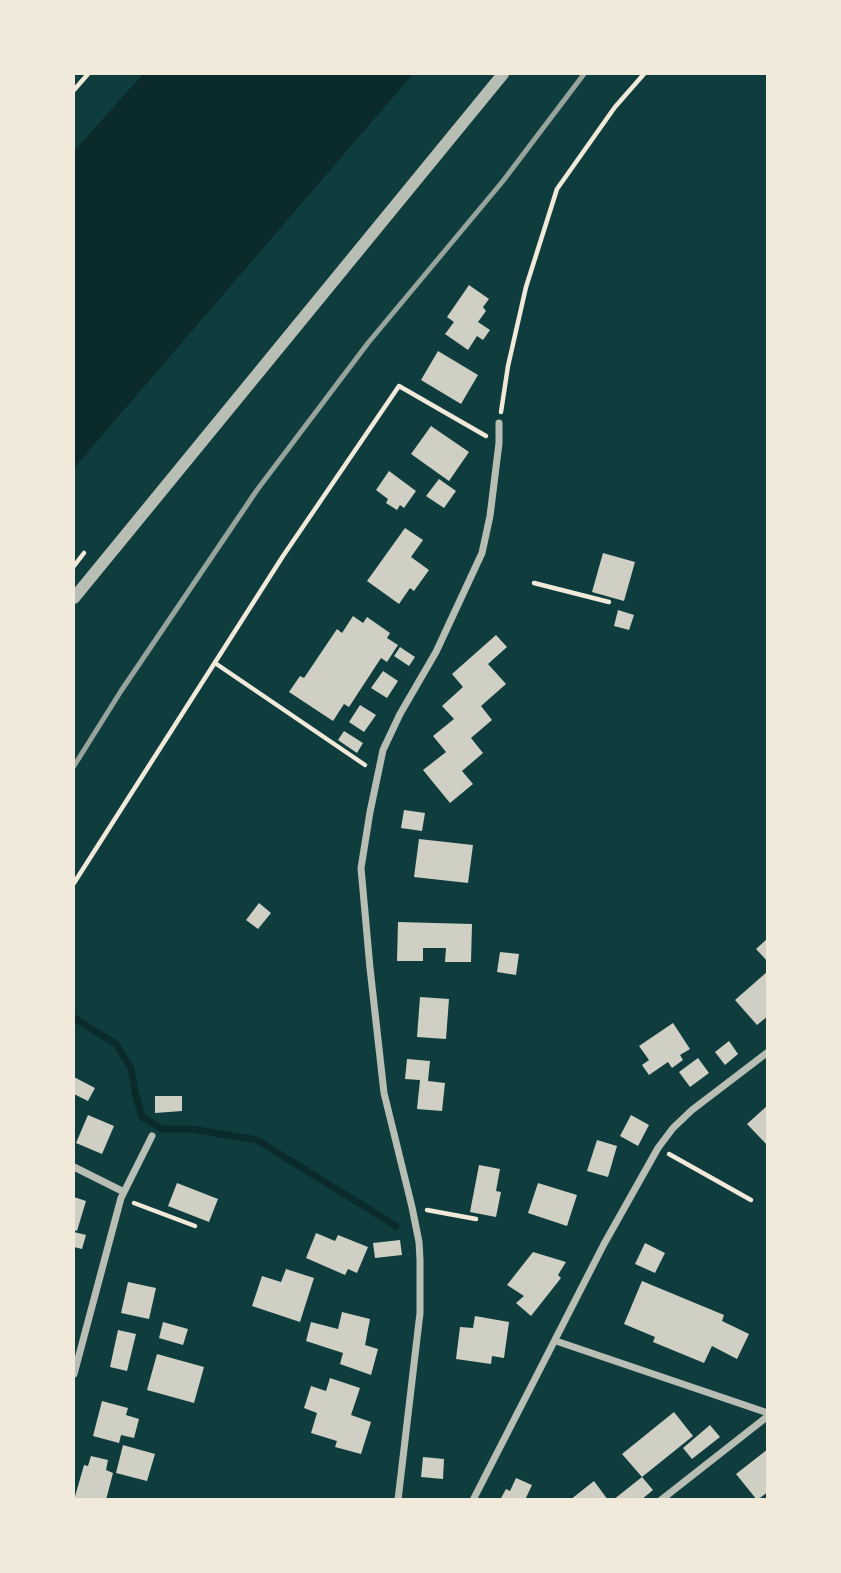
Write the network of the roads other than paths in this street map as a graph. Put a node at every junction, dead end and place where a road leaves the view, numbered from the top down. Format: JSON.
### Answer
{"nodes":[{"id":1,"x":503,"y":74,"type":"edge"},
{"id":2,"x":499,"y":423,"type":"road end"},
{"id":3,"x":74,"y":598,"type":"edge"},
{"id":4,"x":768,"y":1052,"type":"edge"},
{"id":5,"x":152,"y":1136,"type":"dead end"},
{"id":6,"x":74,"y":1167,"type":"edge"},
{"id":7,"x":122,"y":1195,"type":"junction"},
{"id":8,"x":555,"y":1341,"type":"junction"},
{"id":9,"x":74,"y":1374,"type":"edge"},
{"id":10,"x":768,"y":1414,"type":"edge"},
{"id":11,"x":398,"y":1500,"type":"edge"},
{"id":12,"x":473,"y":1500,"type":"edge"},
{"id":13,"x":661,"y":1500,"type":"edge"}],
"edges":[{"from":1,"to":3,"type":"street"},
{"from":2,"to":11,"type":"street"},
{"from":4,"to":8,"type":"street"},
{"from":5,"to":7,"type":"street"},
{"from":6,"to":7,"type":"street"},
{"from":7,"to":9,"type":"street"},
{"from":8,"to":10,"type":"street"},
{"from":8,"to":12,"type":"street"},
{"from":10,"to":13,"type":"street"}]}
